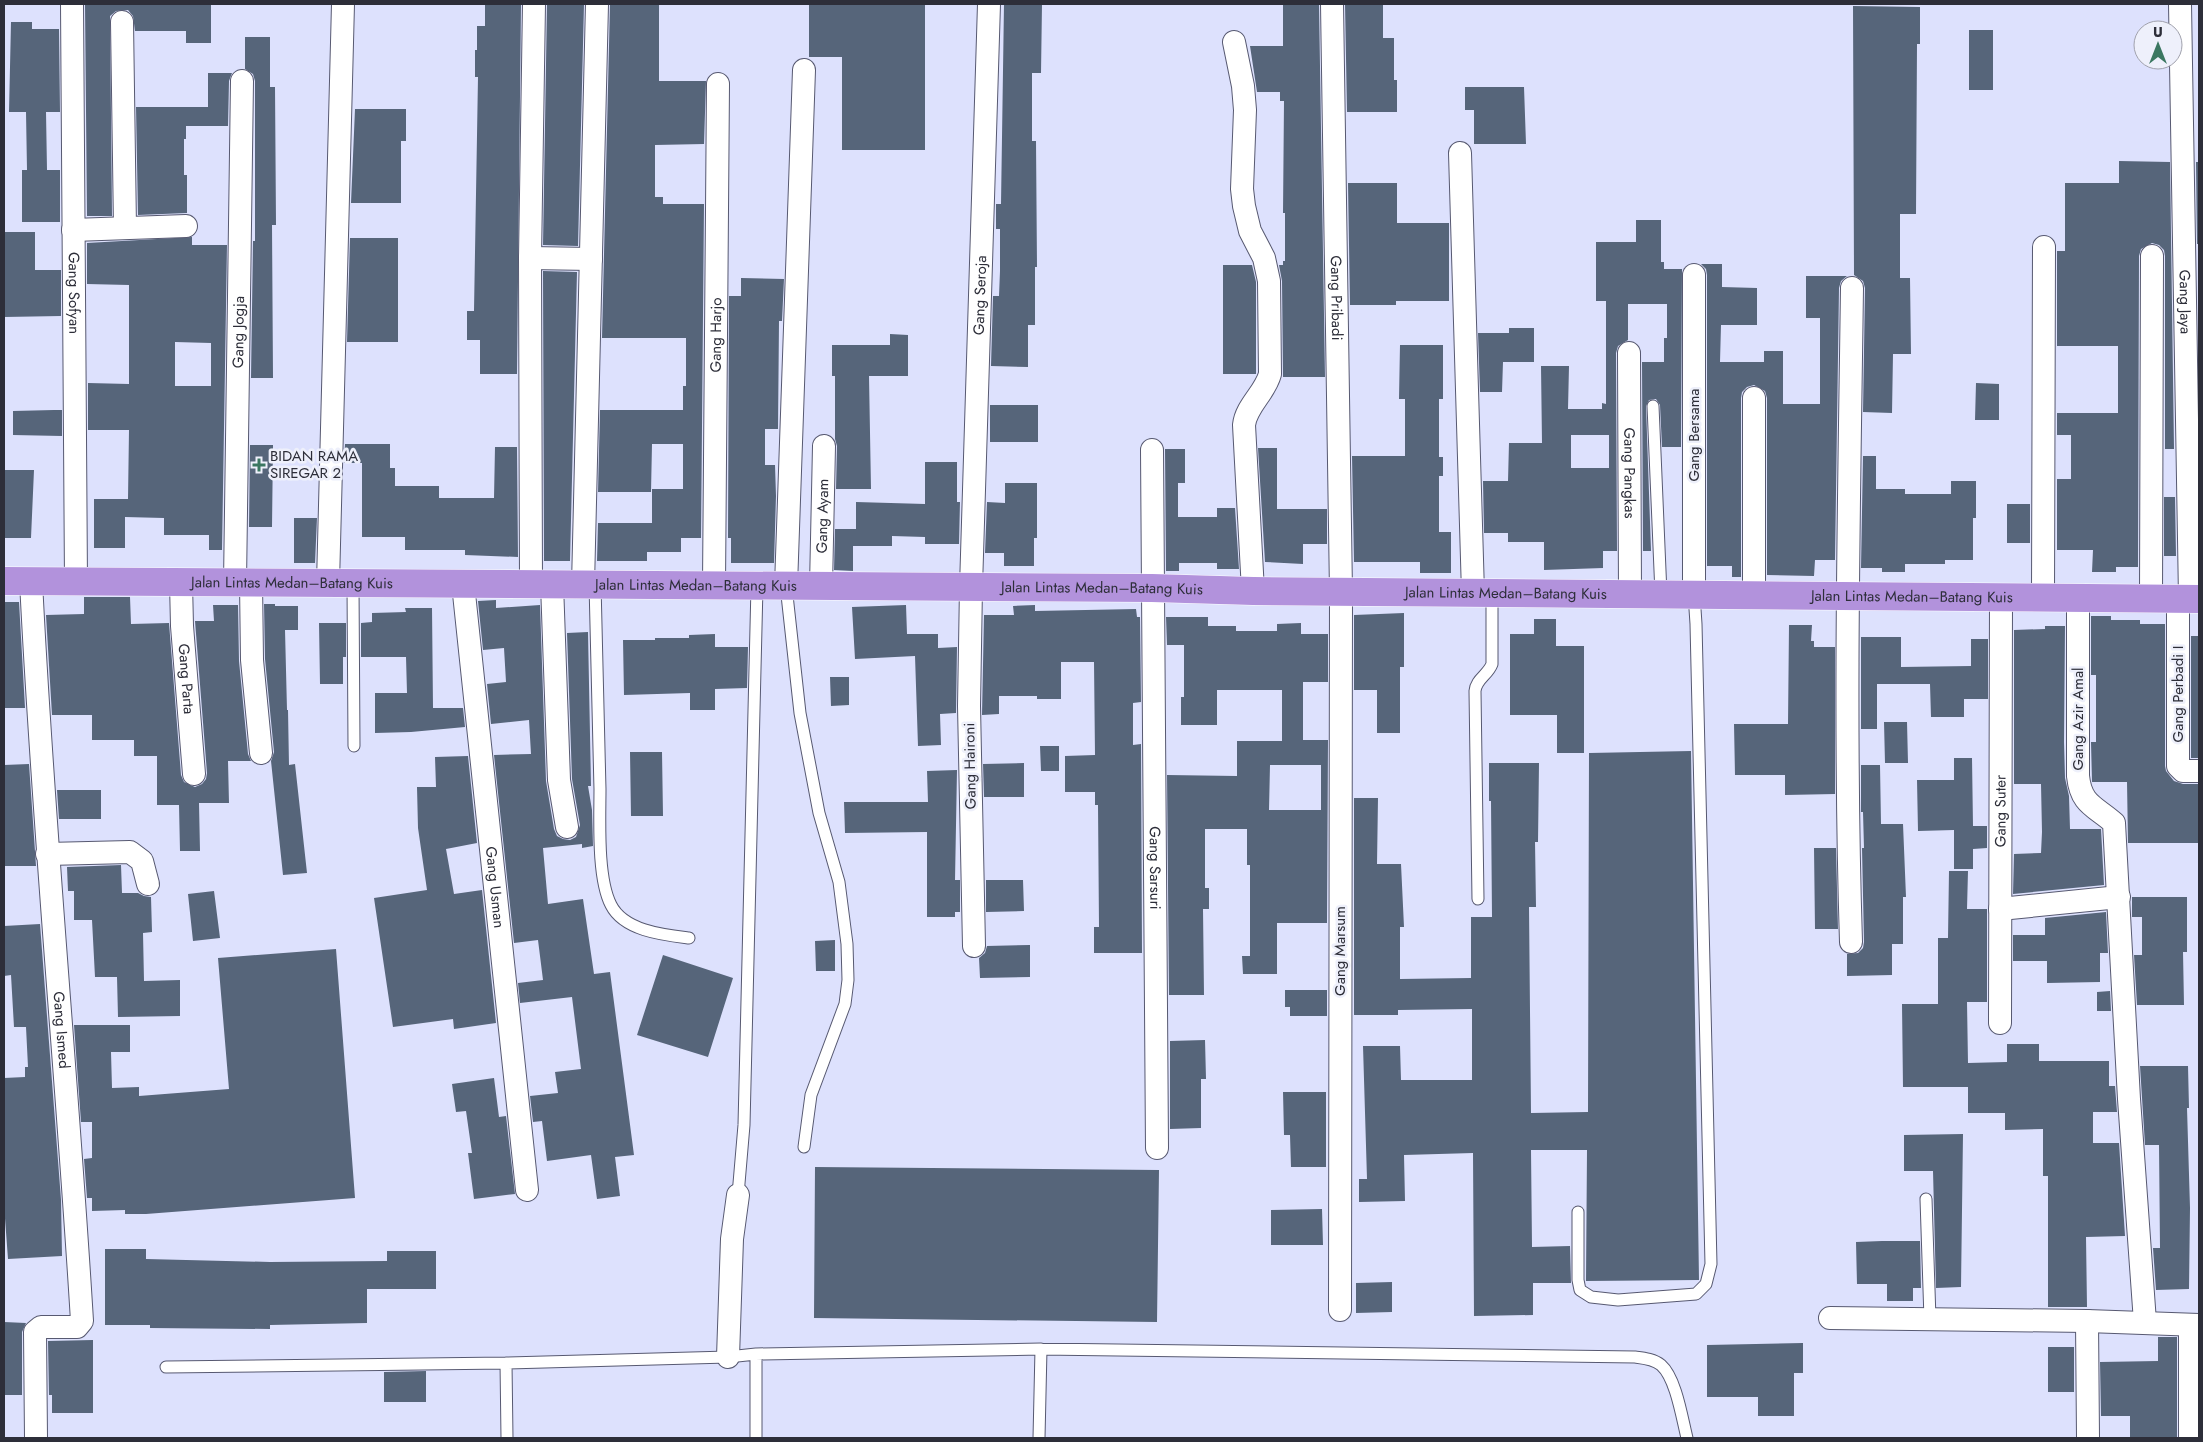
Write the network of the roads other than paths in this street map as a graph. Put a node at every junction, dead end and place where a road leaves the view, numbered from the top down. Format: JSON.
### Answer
{"nodes":[{"id":1,"x":72,"y":4,"type":"edge"},
{"id":2,"x":343,"y":4,"type":"edge"},
{"id":3,"x":534,"y":4,"type":"edge"},
{"id":4,"x":597,"y":4,"type":"edge"},
{"id":5,"x":989,"y":4,"type":"edge"},
{"id":6,"x":1332,"y":4,"type":"edge"},
{"id":7,"x":2180,"y":4,"type":"edge"},
{"id":8,"x":122,"y":22,"type":"dead end"},
{"id":9,"x":1234,"y":42,"type":"dead end"},
{"id":10,"x":804,"y":70,"type":"dead end"},
{"id":11,"x":242,"y":81,"type":"dead end"},
{"id":12,"x":718,"y":84,"type":"dead end"},
{"id":13,"x":1460,"y":153,"type":"dead end"},
{"id":14,"x":186,"y":226,"type":"dead end"},
{"id":15,"x":125,"y":228,"type":"junction"},
{"id":16,"x":73,"y":230,"type":"junction"},
{"id":17,"x":2044,"y":247,"type":"dead end"},
{"id":18,"x":2152,"y":256,"type":"dead end"},
{"id":19,"x":530,"y":258,"type":"junction"},
{"id":20,"x":591,"y":259,"type":"junction"},
{"id":21,"x":1694,"y":276,"type":"dead end"},
{"id":22,"x":1852,"y":288,"type":"dead end"},
{"id":23,"x":1629,"y":352,"type":"dead end"},
{"id":24,"x":1754,"y":398,"type":"dead end"},
{"id":25,"x":1653,"y":406,"type":"dead end"},
{"id":26,"x":824,"y":446,"type":"dead end"},
{"id":27,"x":1152,"y":450,"type":"dead end"},
{"id":28,"x":4,"y":581,"type":"edge"},
{"id":29,"x":31,"y":581,"type":"junction"},
{"id":30,"x":76,"y":582,"type":"junction"},
{"id":31,"x":181,"y":583,"type":"junction"},
{"id":32,"x":243,"y":583,"type":"junction"},
{"id":33,"x":340,"y":584,"type":"junction"},
{"id":34,"x":463,"y":584,"type":"junction"},
{"id":35,"x":542,"y":584,"type":"junction"},
{"id":36,"x":589,"y":585,"type":"junction"},
{"id":37,"x":714,"y":585,"type":"junction"},
{"id":38,"x":757,"y":586,"type":"junction"},
{"id":39,"x":786,"y":586,"type":"junction"},
{"id":40,"x":821,"y":586,"type":"junction"},
{"id":41,"x":970,"y":587,"type":"junction"},
{"id":42,"x":1152,"y":588,"type":"junction"},
{"id":43,"x":1253,"y":591,"type":"junction"},
{"id":44,"x":1341,"y":592,"type":"junction"},
{"id":45,"x":1482,"y":593,"type":"junction"},
{"id":46,"x":1630,"y":593,"type":"junction"},
{"id":47,"x":1661,"y":594,"type":"junction"},
{"id":48,"x":1694,"y":594,"type":"junction"},
{"id":49,"x":1754,"y":594,"type":"junction"},
{"id":50,"x":1848,"y":597,"type":"junction"},
{"id":51,"x":2001,"y":598,"type":"junction"},
{"id":52,"x":2043,"y":598,"type":"junction"},
{"id":53,"x":2078,"y":598,"type":"junction"},
{"id":54,"x":2151,"y":598,"type":"junction"},
{"id":55,"x":2189,"y":598,"type":"edge"},
{"id":56,"x":354,"y":746,"type":"dead end"},
{"id":57,"x":261,"y":753,"type":"dead end"},
{"id":58,"x":2199,"y":771,"type":"edge"},
{"id":59,"x":194,"y":774,"type":"dead end"},
{"id":60,"x":567,"y":827,"type":"dead end"},
{"id":61,"x":47,"y":854,"type":"junction"},
{"id":62,"x":148,"y":884,"type":"dead end"},
{"id":63,"x":2119,"y":897,"type":"junction"},
{"id":64,"x":1478,"y":899,"type":"dead end"},
{"id":65,"x":2000,"y":909,"type":"junction"},
{"id":66,"x":688,"y":938,"type":"dead end"},
{"id":67,"x":1851,"y":942,"type":"dead end"},
{"id":68,"x":974,"y":946,"type":"dead end"},
{"id":69,"x":2000,"y":1023,"type":"dead end"},
{"id":70,"x":804,"y":1148,"type":"dead end"},
{"id":71,"x":1157,"y":1148,"type":"dead end"},
{"id":72,"x":527,"y":1190,"type":"dead end"},
{"id":73,"x":738,"y":1195,"type":"joint"},
{"id":74,"x":1926,"y":1199,"type":"dead end"},
{"id":75,"x":1578,"y":1212,"type":"dead end"},
{"id":76,"x":1340,"y":1310,"type":"dead end"},
{"id":77,"x":1830,"y":1318,"type":"dead end"},
{"id":78,"x":1930,"y":1319,"type":"junction"},
{"id":79,"x":2087,"y":1321,"type":"junction"},
{"id":80,"x":2145,"y":1322,"type":"junction"},
{"id":81,"x":2195,"y":1325,"type":"edge"},
{"id":82,"x":1041,"y":1349,"type":"junction"},
{"id":83,"x":756,"y":1354,"type":"junction"},
{"id":84,"x":728,"y":1357,"type":"junction"},
{"id":85,"x":506,"y":1364,"type":"junction"},
{"id":86,"x":166,"y":1367,"type":"dead end"},
{"id":87,"x":36,"y":1438,"type":"edge"},
{"id":88,"x":507,"y":1438,"type":"edge"},
{"id":89,"x":756,"y":1438,"type":"edge"},
{"id":90,"x":1039,"y":1438,"type":"edge"},
{"id":91,"x":1687,"y":1438,"type":"edge"},
{"id":92,"x":2088,"y":1438,"type":"edge"},
{"id":93,"x":2190,"y":1438,"type":"edge"}],
"edges":[{"from":1,"to":16,"type":"street","name":"Gang Sofyan"},
{"from":2,"to":33,"type":"street"},
{"from":3,"to":19,"type":"street"},
{"from":4,"to":20,"type":"street"},
{"from":5,"to":41,"type":"street","name":"Gang Seroja"},
{"from":6,"to":44,"type":"street","name":"Gang Pribadi"},
{"from":7,"to":55,"type":"street","name":"Gang Jaya"},
{"from":8,"to":15,"type":"street"},
{"from":9,"to":43,"type":"street"},
{"from":10,"to":39,"type":"street"},
{"from":11,"to":32,"type":"street","name":"Gang Jogja"},
{"from":12,"to":37,"type":"street","name":"Gang Harjo"},
{"from":13,"to":45,"type":"street"},
{"from":14,"to":15,"type":"street"},
{"from":15,"to":16,"type":"street"},
{"from":16,"to":30,"type":"street","name":"Gang Sofyan"},
{"from":17,"to":52,"type":"street"},
{"from":18,"to":54,"type":"street"},
{"from":19,"to":20,"type":"street"},
{"from":19,"to":35,"type":"street"},
{"from":20,"to":36,"type":"street"},
{"from":21,"to":48,"type":"street","name":"Gang Bersama"},
{"from":22,"to":50,"type":"street"},
{"from":23,"to":46,"type":"street","name":"Gang Pangkas"},
{"from":24,"to":49,"type":"street"},
{"from":25,"to":47,"type":"lane"},
{"from":26,"to":40,"type":"street","name":"Gang Ayam"},
{"from":27,"to":42,"type":"street","name":"Gang Sarsuri"},
{"from":28,"to":29,"type":"highway","name":"Jalan Lintas Medan–Batang Kuis"},
{"from":29,"to":30,"type":"highway","name":"Jalan Lintas Medan–Batang Kuis"},
{"from":29,"to":61,"type":"street","name":"Gang Ismed"},
{"from":30,"to":31,"type":"highway","name":"Jalan Lintas Medan–Batang Kuis"},
{"from":31,"to":32,"type":"highway","name":"Jalan Lintas Medan–Batang Kuis"},
{"from":31,"to":59,"type":"street","name":"Gang Parta"},
{"from":32,"to":33,"type":"highway","name":"Jalan Lintas Medan–Batang Kuis"},
{"from":32,"to":57,"type":"street","name":"Gang Jogja"},
{"from":33,"to":34,"type":"highway","name":"Jalan Lintas Medan–Batang Kuis"},
{"from":33,"to":56,"type":"lane"},
{"from":34,"to":35,"type":"highway","name":"Jalan Lintas Medan–Batang Kuis"},
{"from":34,"to":72,"type":"street","name":"Gang Usman"},
{"from":35,"to":36,"type":"highway","name":"Jalan Lintas Medan–Batang Kuis"},
{"from":35,"to":60,"type":"street"},
{"from":36,"to":37,"type":"highway","name":"Jalan Lintas Medan–Batang Kuis"},
{"from":36,"to":66,"type":"lane"},
{"from":37,"to":38,"type":"highway","name":"Jalan Lintas Medan–Batang Kuis"},
{"from":38,"to":39,"type":"highway","name":"Jalan Lintas Medan–Batang Kuis"},
{"from":38,"to":73,"type":"lane"},
{"from":39,"to":40,"type":"highway","name":"Jalan Lintas Medan–Batang Kuis"},
{"from":39,"to":70,"type":"lane"},
{"from":40,"to":41,"type":"highway","name":"Jalan Lintas Medan–Batang Kuis"},
{"from":41,"to":42,"type":"highway","name":"Jalan Lintas Medan–Batang Kuis"},
{"from":41,"to":68,"type":"street","name":"Gang Haironi"},
{"from":42,"to":43,"type":"highway","name":"Jalan Lintas Medan–Batang Kuis"},
{"from":42,"to":71,"type":"street","name":"Gang Sarsuri"},
{"from":43,"to":44,"type":"highway","name":"Jalan Lintas Medan–Batang Kuis"},
{"from":44,"to":45,"type":"highway","name":"Jalan Lintas Medan–Batang Kuis"},
{"from":44,"to":76,"type":"street","name":"Gang Marsum"},
{"from":45,"to":46,"type":"highway","name":"Jalan Lintas Medan–Batang Kuis"},
{"from":45,"to":64,"type":"lane"},
{"from":46,"to":47,"type":"highway","name":"Jalan Lintas Medan–Batang Kuis"},
{"from":47,"to":48,"type":"highway","name":"Jalan Lintas Medan–Batang Kuis"},
{"from":48,"to":49,"type":"highway","name":"Jalan Lintas Medan–Batang Kuis"},
{"from":48,"to":75,"type":"lane"},
{"from":49,"to":50,"type":"highway","name":"Jalan Lintas Medan–Batang Kuis"},
{"from":50,"to":51,"type":"highway","name":"Jalan Lintas Medan–Batang Kuis"},
{"from":50,"to":67,"type":"street"},
{"from":51,"to":52,"type":"highway","name":"Jalan Lintas Medan–Batang Kuis"},
{"from":51,"to":65,"type":"street","name":"Gang Suter"},
{"from":52,"to":53,"type":"highway","name":"Jalan Lintas Medan–Batang Kuis"},
{"from":53,"to":54,"type":"highway","name":"Jalan Lintas Medan–Batang Kuis"},
{"from":53,"to":63,"type":"street","name":"Gang Azir Amal"},
{"from":54,"to":55,"type":"highway","name":"Jalan Lintas Medan–Batang Kuis"},
{"from":55,"to":58,"type":"street","name":"Gang Perbadi I"},
{"from":61,"to":62,"type":"street"},
{"from":61,"to":87,"type":"street","name":"Gang Ismed"},
{"from":63,"to":65,"type":"street"},
{"from":63,"to":80,"type":"street"},
{"from":65,"to":69,"type":"street","name":"Gang Suter"},
{"from":73,"to":84,"type":"street"},
{"from":74,"to":78,"type":"lane"},
{"from":77,"to":78,"type":"street"},
{"from":78,"to":79,"type":"street"},
{"from":79,"to":80,"type":"street"},
{"from":79,"to":92,"type":"street"},
{"from":80,"to":81,"type":"street"},
{"from":81,"to":93,"type":"street"},
{"from":82,"to":83,"type":"lane"},
{"from":82,"to":90,"type":"lane"},
{"from":82,"to":91,"type":"lane"},
{"from":83,"to":84,"type":"lane"},
{"from":83,"to":89,"type":"lane"},
{"from":84,"to":85,"type":"lane"},
{"from":85,"to":86,"type":"lane"},
{"from":85,"to":88,"type":"lane"}]}
